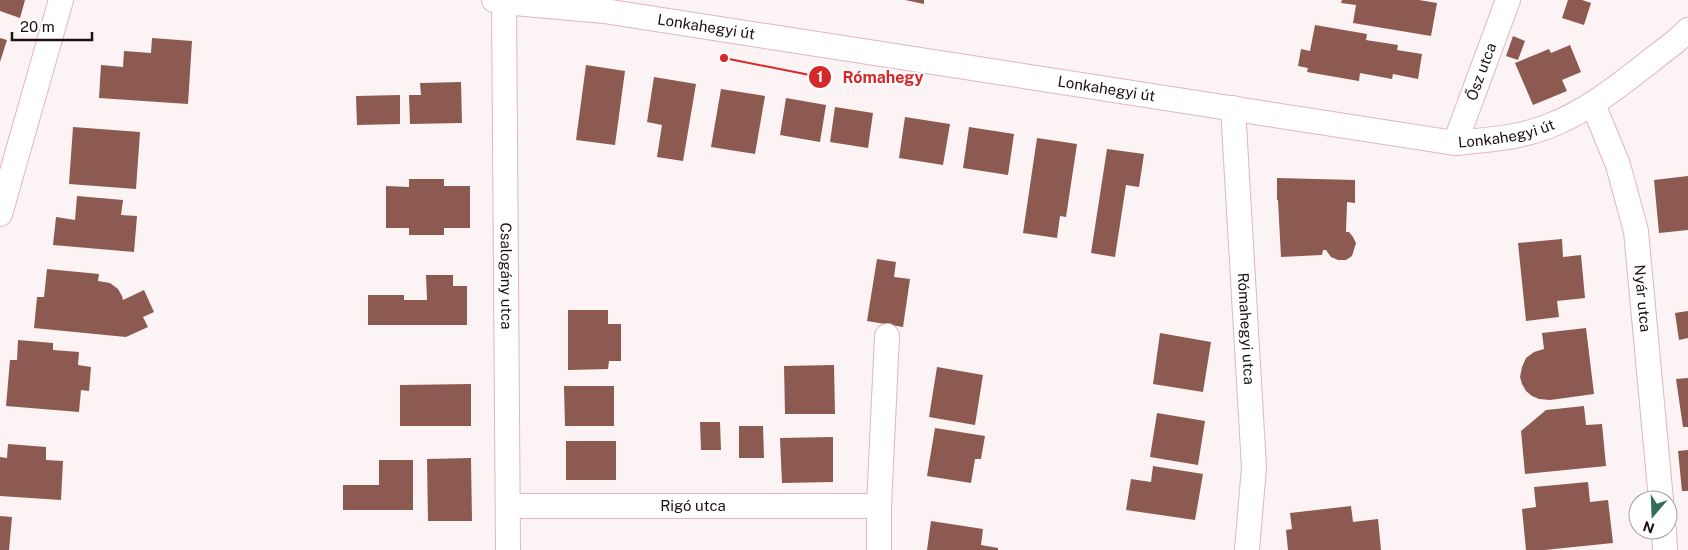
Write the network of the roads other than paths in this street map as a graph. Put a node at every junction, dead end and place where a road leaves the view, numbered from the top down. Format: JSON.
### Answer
{"nodes":[{"id":1,"x":61,"y":0,"type":"edge"},
{"id":2,"x":1508,"y":0,"type":"edge"},
{"id":3,"x":499,"y":1,"type":"edge"},
{"id":4,"x":606,"y":6,"type":"edge"},
{"id":5,"x":1688,"y":30,"type":"edge"},
{"id":6,"x":1592,"y":104,"type":"junction"},
{"id":7,"x":1233,"y":108,"type":"junction"},
{"id":8,"x":1455,"y":142,"type":"junction"},
{"id":9,"x":0,"y":214,"type":"edge"},
{"id":10,"x":887,"y":336,"type":"dead end"},
{"id":11,"x":1660,"y":490,"type":"edge"},
{"id":12,"x":508,"y":506,"type":"junction"},
{"id":13,"x":879,"y":506,"type":"junction"},
{"id":14,"x":508,"y":550,"type":"edge"},
{"id":15,"x":880,"y":550,"type":"edge"},
{"id":16,"x":1247,"y":550,"type":"edge"}],
"edges":[{"from":1,"to":9,"type":"street"},
{"from":2,"to":8,"type":"street","name":"Ősz utca"},
{"from":3,"to":4,"type":"street","name":"Lonkahegyi út"},
{"from":3,"to":12,"type":"street","name":"Csalogány utca"},
{"from":4,"to":7,"type":"street","name":"Lonkahegyi út"},
{"from":5,"to":6,"type":"street","name":"Lonkahegyi út"},
{"from":6,"to":8,"type":"street","name":"Lonkahegyi út"},
{"from":6,"to":11,"type":"street","name":"Nyár utca"},
{"from":7,"to":8,"type":"street","name":"Lonkahegyi út"},
{"from":7,"to":16,"type":"street","name":"Rómahegyi utca"},
{"from":10,"to":13,"type":"street"},
{"from":12,"to":13,"type":"street","name":"Rigó utca"},
{"from":12,"to":14,"type":"street","name":"Csalogány utca"},
{"from":13,"to":15,"type":"street"}]}
